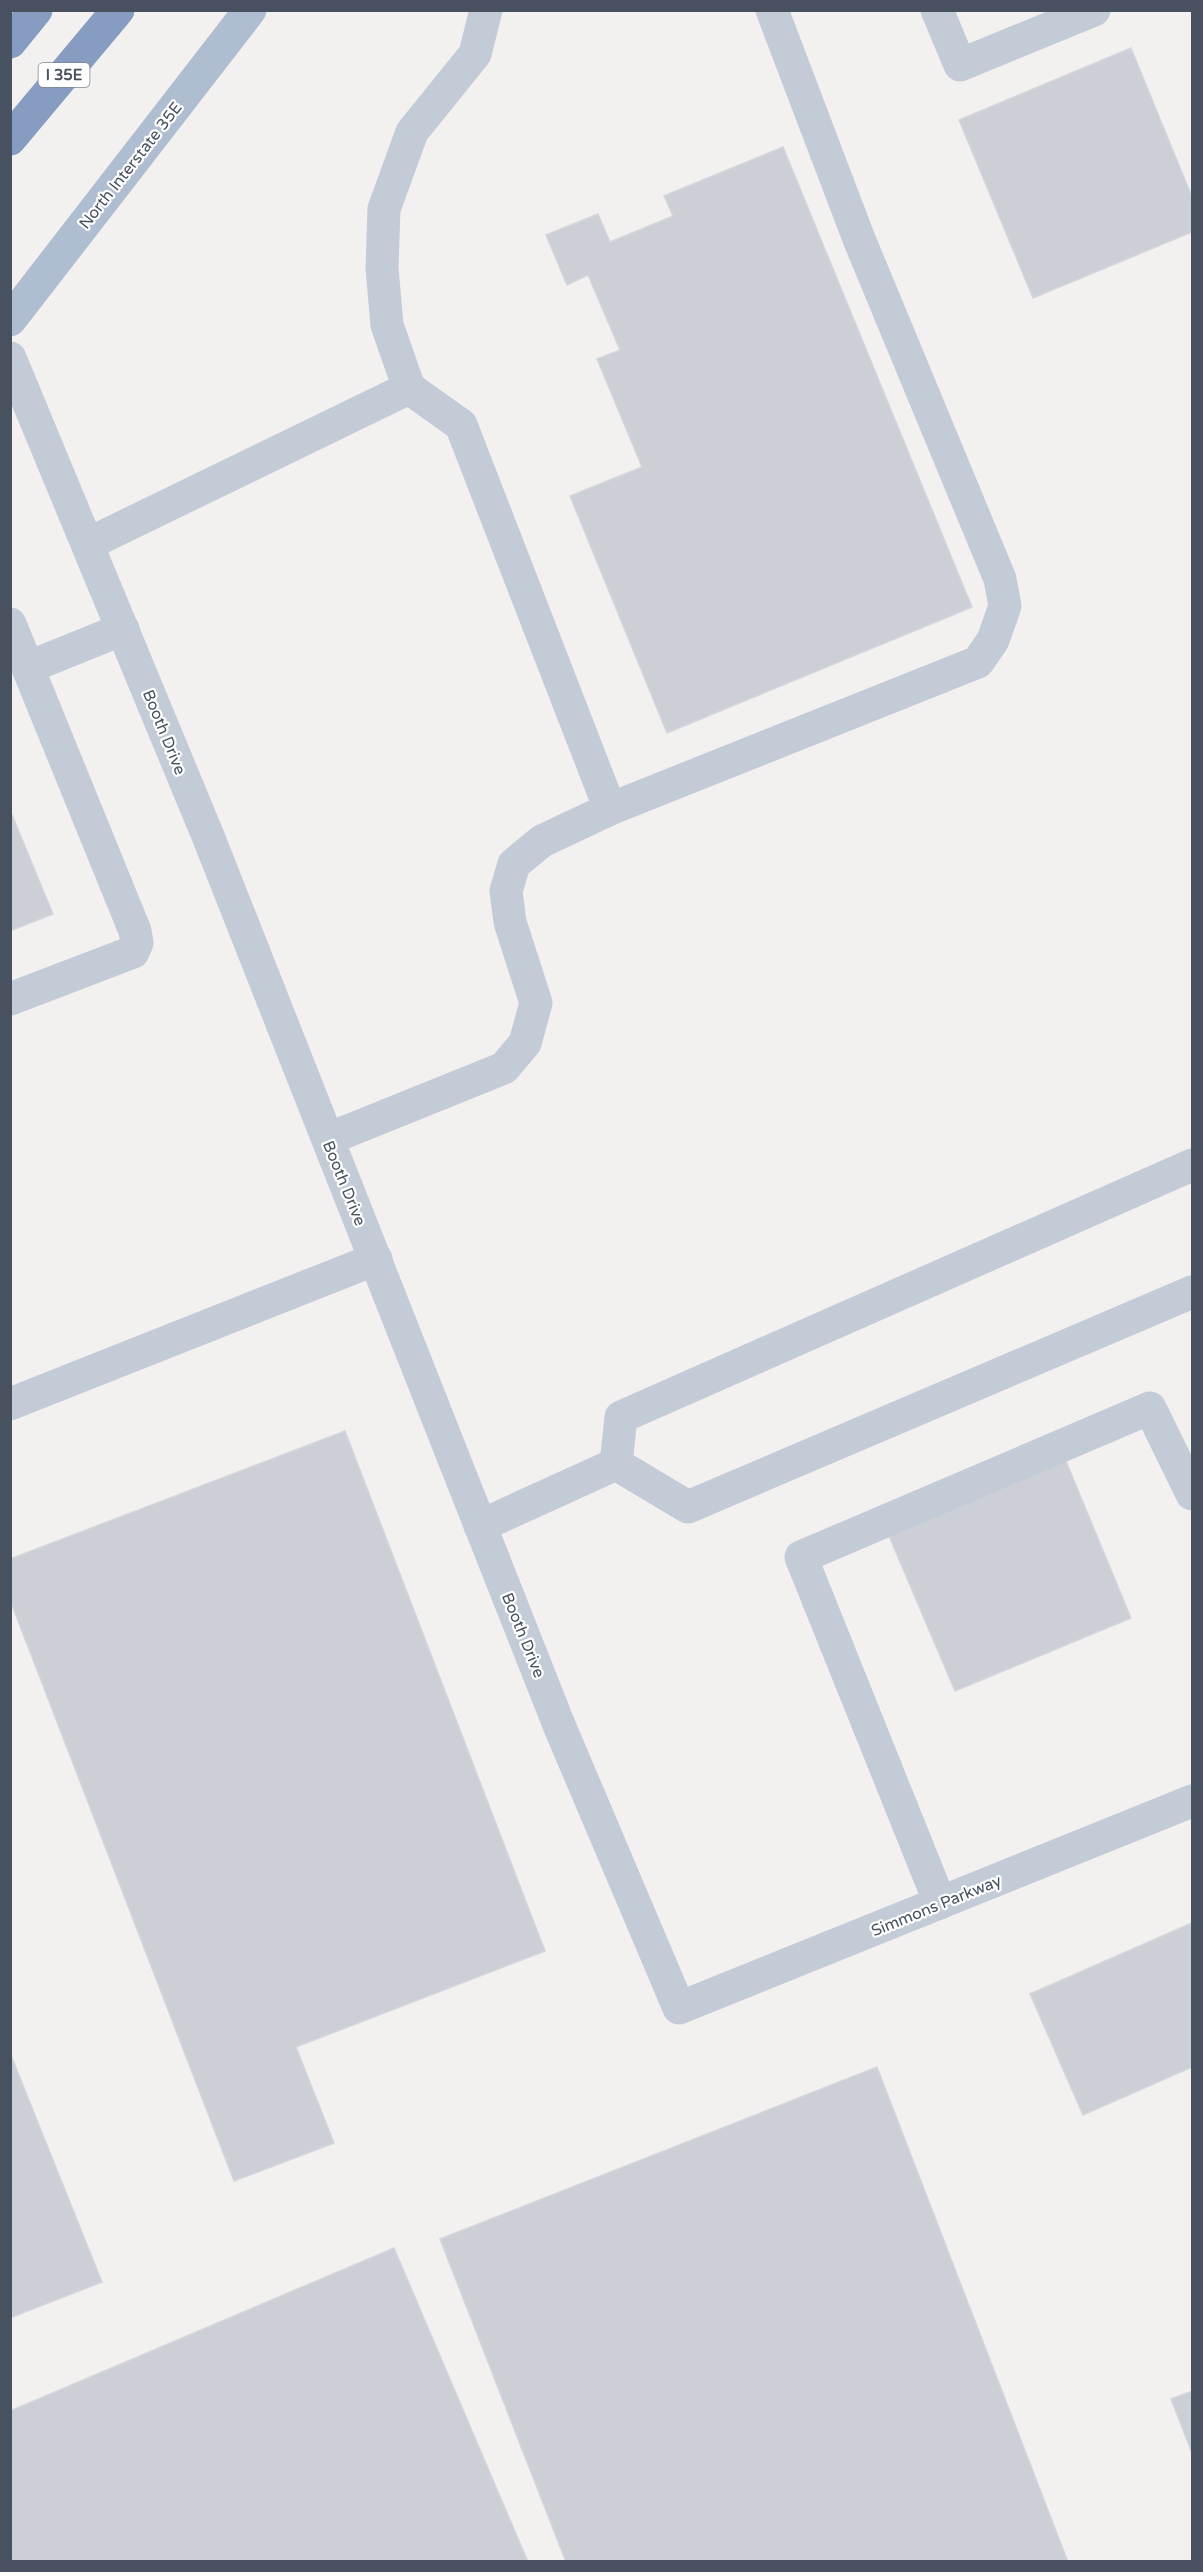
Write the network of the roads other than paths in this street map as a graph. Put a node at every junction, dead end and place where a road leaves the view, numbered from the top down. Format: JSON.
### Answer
{"nodes":[{"id":1,"x":36,"y":10,"type":"edge"},
{"id":2,"x":118,"y":10,"type":"edge"},
{"id":3,"x":250,"y":10,"type":"edge"},
{"id":4,"x":486,"y":10,"type":"edge"},
{"id":5,"x":772,"y":10,"type":"edge"},
{"id":6,"x":937,"y":10,"type":"edge"},
{"id":7,"x":1094,"y":10,"type":"edge"},
{"id":8,"x":10,"y":42,"type":"edge"},
{"id":9,"x":10,"y":139,"type":"edge"},
{"id":10,"x":10,"y":320,"type":"edge"},
{"id":11,"x":10,"y":358,"type":"edge"},
{"id":12,"x":410,"y":388,"type":"junction"},
{"id":13,"x":88,"y":543,"type":"junction"},
{"id":14,"x":10,"y":624,"type":"edge"},
{"id":15,"x":123,"y":629,"type":"junction"},
{"id":16,"x":29,"y":667,"type":"junction"},
{"id":17,"x":610,"y":809,"type":"junction"},
{"id":18,"x":10,"y":999,"type":"edge"},
{"id":19,"x":328,"y":1139,"type":"junction"},
{"id":20,"x":1192,"y":1165,"type":"edge"},
{"id":21,"x":376,"y":1260,"type":"junction"},
{"id":22,"x":1192,"y":1292,"type":"edge"},
{"id":23,"x":10,"y":1404,"type":"edge"},
{"id":24,"x":616,"y":1464,"type":"junction"},
{"id":25,"x":1192,"y":1494,"type":"edge"},
{"id":26,"x":480,"y":1526,"type":"junction"},
{"id":27,"x":1192,"y":1801,"type":"edge"},
{"id":28,"x":940,"y":1903,"type":"junction"},
{"id":29,"x":679,"y":2008,"type":"joint"}],
"edges":[{"from":1,"to":8,"type":"highway"},
{"from":2,"to":9,"type":"highway","number":"I 35E"},
{"from":3,"to":10,"type":"main road","name":"North Interstate 35E"},
{"from":4,"to":12,"type":"street"},
{"from":5,"to":17,"type":"street"},
{"from":6,"to":7,"type":"street"},
{"from":11,"to":13,"type":"street","name":"Booth Drive"},
{"from":12,"to":13,"type":"street"},
{"from":12,"to":17,"type":"street"},
{"from":13,"to":15,"type":"street","name":"Booth Drive"},
{"from":14,"to":16,"type":"street"},
{"from":15,"to":16,"type":"street"},
{"from":15,"to":19,"type":"street","name":"Booth Drive"},
{"from":16,"to":18,"type":"street"},
{"from":17,"to":19,"type":"street"},
{"from":19,"to":21,"type":"street","name":"Booth Drive"},
{"from":20,"to":24,"type":"street"},
{"from":21,"to":23,"type":"street"},
{"from":21,"to":26,"type":"street","name":"Booth Drive"},
{"from":22,"to":24,"type":"street"},
{"from":24,"to":26,"type":"street"},
{"from":25,"to":28,"type":"street"},
{"from":26,"to":29,"type":"street","name":"Booth Drive"},
{"from":27,"to":28,"type":"street","name":"Simmons Parkway"},
{"from":28,"to":29,"type":"street","name":"Simmons Parkway"}]}
